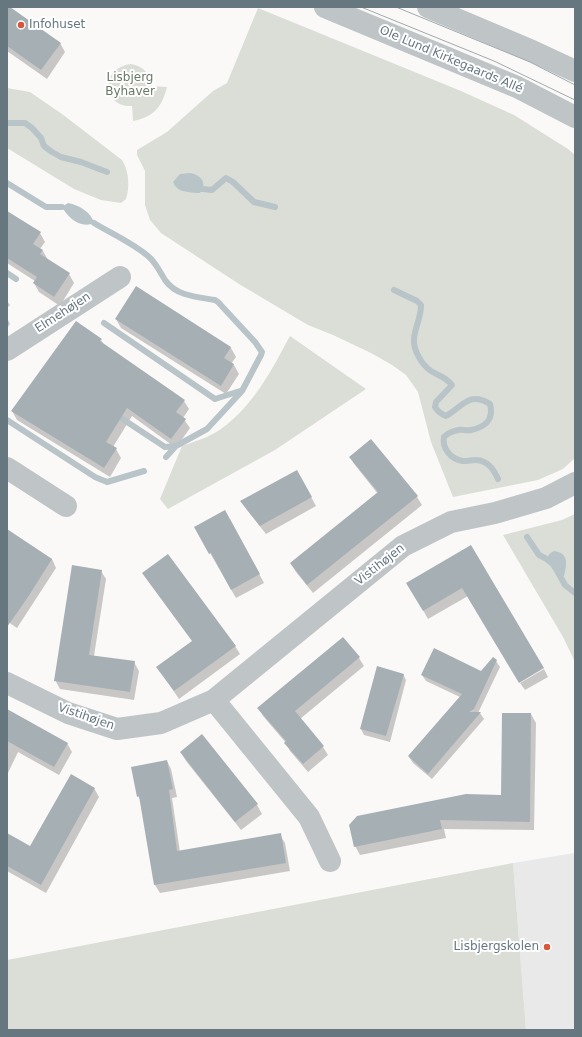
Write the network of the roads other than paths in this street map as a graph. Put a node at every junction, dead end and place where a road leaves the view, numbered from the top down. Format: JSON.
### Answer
{"nodes":[{"id":1,"x":325,"y":7,"type":"edge"},
{"id":2,"x":428,"y":7,"type":"edge"},
{"id":3,"x":575,"y":71,"type":"edge"},
{"id":4,"x":575,"y":117,"type":"edge"},
{"id":5,"x":120,"y":278,"type":"dead end"},
{"id":6,"x":7,"y":350,"type":"edge"},
{"id":7,"x":7,"y":468,"type":"edge"},
{"id":8,"x":575,"y":483,"type":"edge"},
{"id":9,"x":66,"y":506,"type":"dead end"},
{"id":10,"x":7,"y":683,"type":"edge"},
{"id":11,"x":214,"y":700,"type":"junction"},
{"id":12,"x":330,"y":860,"type":"dead end"}],
"edges":[{"from":1,"to":4,"type":"street","name":"Ole Lund Kirkegaards Allé"},
{"from":2,"to":3,"type":"street"},
{"from":5,"to":6,"type":"street","name":"Elmehøjen"},
{"from":7,"to":9,"type":"street"},
{"from":8,"to":11,"type":"street","name":"Vistihøjen"},
{"from":10,"to":11,"type":"street","name":"Vistihøjen"},
{"from":11,"to":12,"type":"street"}]}
